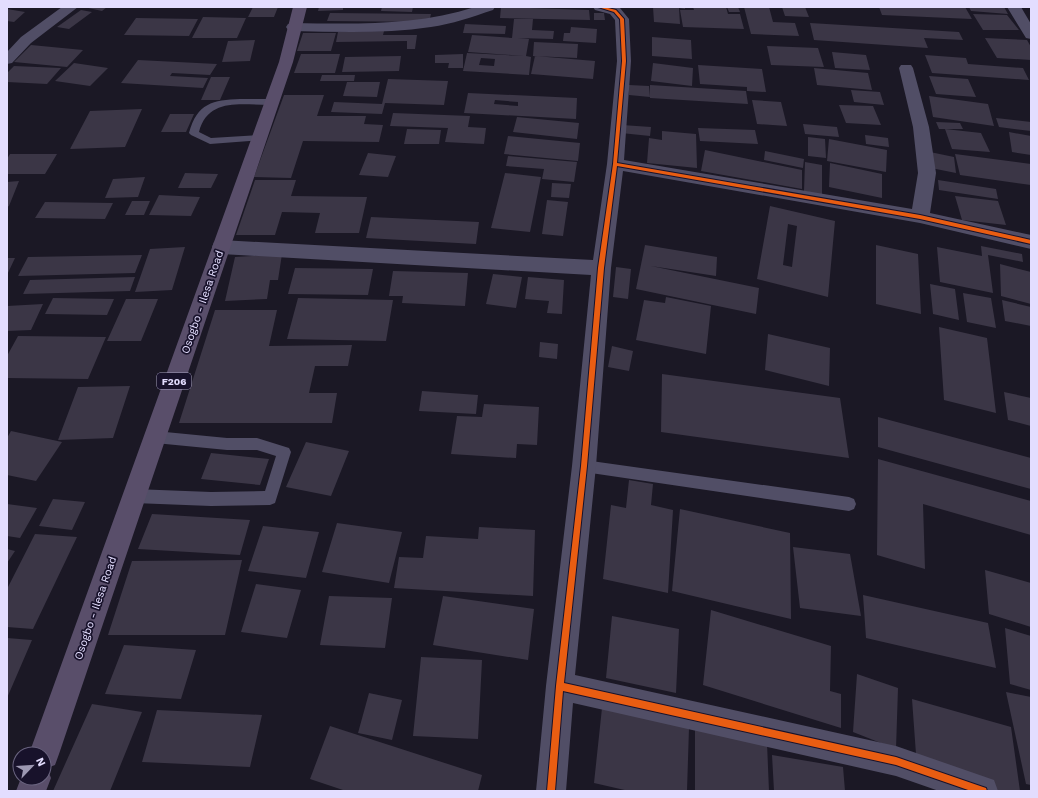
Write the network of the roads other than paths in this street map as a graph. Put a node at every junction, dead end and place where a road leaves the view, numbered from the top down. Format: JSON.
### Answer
{"nodes":[{"id":1,"x":71,"y":7,"type":"edge"},
{"id":2,"x":488,"y":7,"type":"edge"},
{"id":3,"x":600,"y":7,"type":"edge"},
{"id":4,"x":1014,"y":7,"type":"edge"},
{"id":5,"x":297,"y":17,"type":"edge"},
{"id":6,"x":1031,"y":35,"type":"edge"},
{"id":7,"x":26,"y":40,"type":"junction"},
{"id":8,"x":7,"y":41,"type":"edge"},
{"id":9,"x":7,"y":60,"type":"edge"},
{"id":10,"x":906,"y":68,"type":"dead end"},
{"id":11,"x":270,"y":102,"type":"junction"},
{"id":12,"x":258,"y":138,"type":"junction"},
{"id":13,"x":615,"y":164,"type":"junction"},
{"id":14,"x":920,"y":217,"type":"junction"},
{"id":15,"x":1031,"y":242,"type":"edge"},
{"id":16,"x":221,"y":248,"type":"junction"},
{"id":17,"x":601,"y":268,"type":"junction"},
{"id":18,"x":155,"y":437,"type":"junction"},
{"id":19,"x":584,"y":466,"type":"junction"},
{"id":20,"x":134,"y":496,"type":"junction"},
{"id":21,"x":849,"y":504,"type":"dead end"},
{"id":22,"x":560,"y":686,"type":"junction"},
{"id":23,"x":47,"y":746,"type":"edge"},
{"id":24,"x":551,"y":791,"type":"edge"},
{"id":25,"x":983,"y":791,"type":"edge"}],
"edges":[{"from":1,"to":7,"type":"street"},
{"from":2,"to":5,"type":"street"},
{"from":3,"to":13,"type":"street"},
{"from":4,"to":6,"type":"street"},
{"from":5,"to":11,"type":"main road","name":"Osogbo - Ilesa Road","number":"F206"},
{"from":7,"to":8,"type":"street"},
{"from":7,"to":9,"type":"street"},
{"from":10,"to":14,"type":"street"},
{"from":11,"to":12,"type":"main road","name":"Osogbo - Ilesa Road","number":"F206"},
{"from":11,"to":12,"type":"lane"},
{"from":12,"to":16,"type":"main road","name":"Osogbo - Ilesa Road","number":"F206"},
{"from":13,"to":14,"type":"street"},
{"from":13,"to":17,"type":"street"},
{"from":14,"to":15,"type":"street"},
{"from":16,"to":17,"type":"street"},
{"from":16,"to":18,"type":"main road","name":"Osogbo - Ilesa Road","number":"F206"},
{"from":17,"to":19,"type":"street"},
{"from":18,"to":20,"type":"main road","name":"Osogbo - Ilesa Road","number":"F206"},
{"from":18,"to":20,"type":"lane"},
{"from":19,"to":21,"type":"lane"},
{"from":19,"to":22,"type":"street"},
{"from":20,"to":23,"type":"main road","name":"Osogbo - Ilesa Road","number":"F206"},
{"from":22,"to":24,"type":"street"},
{"from":22,"to":25,"type":"street"}]}
